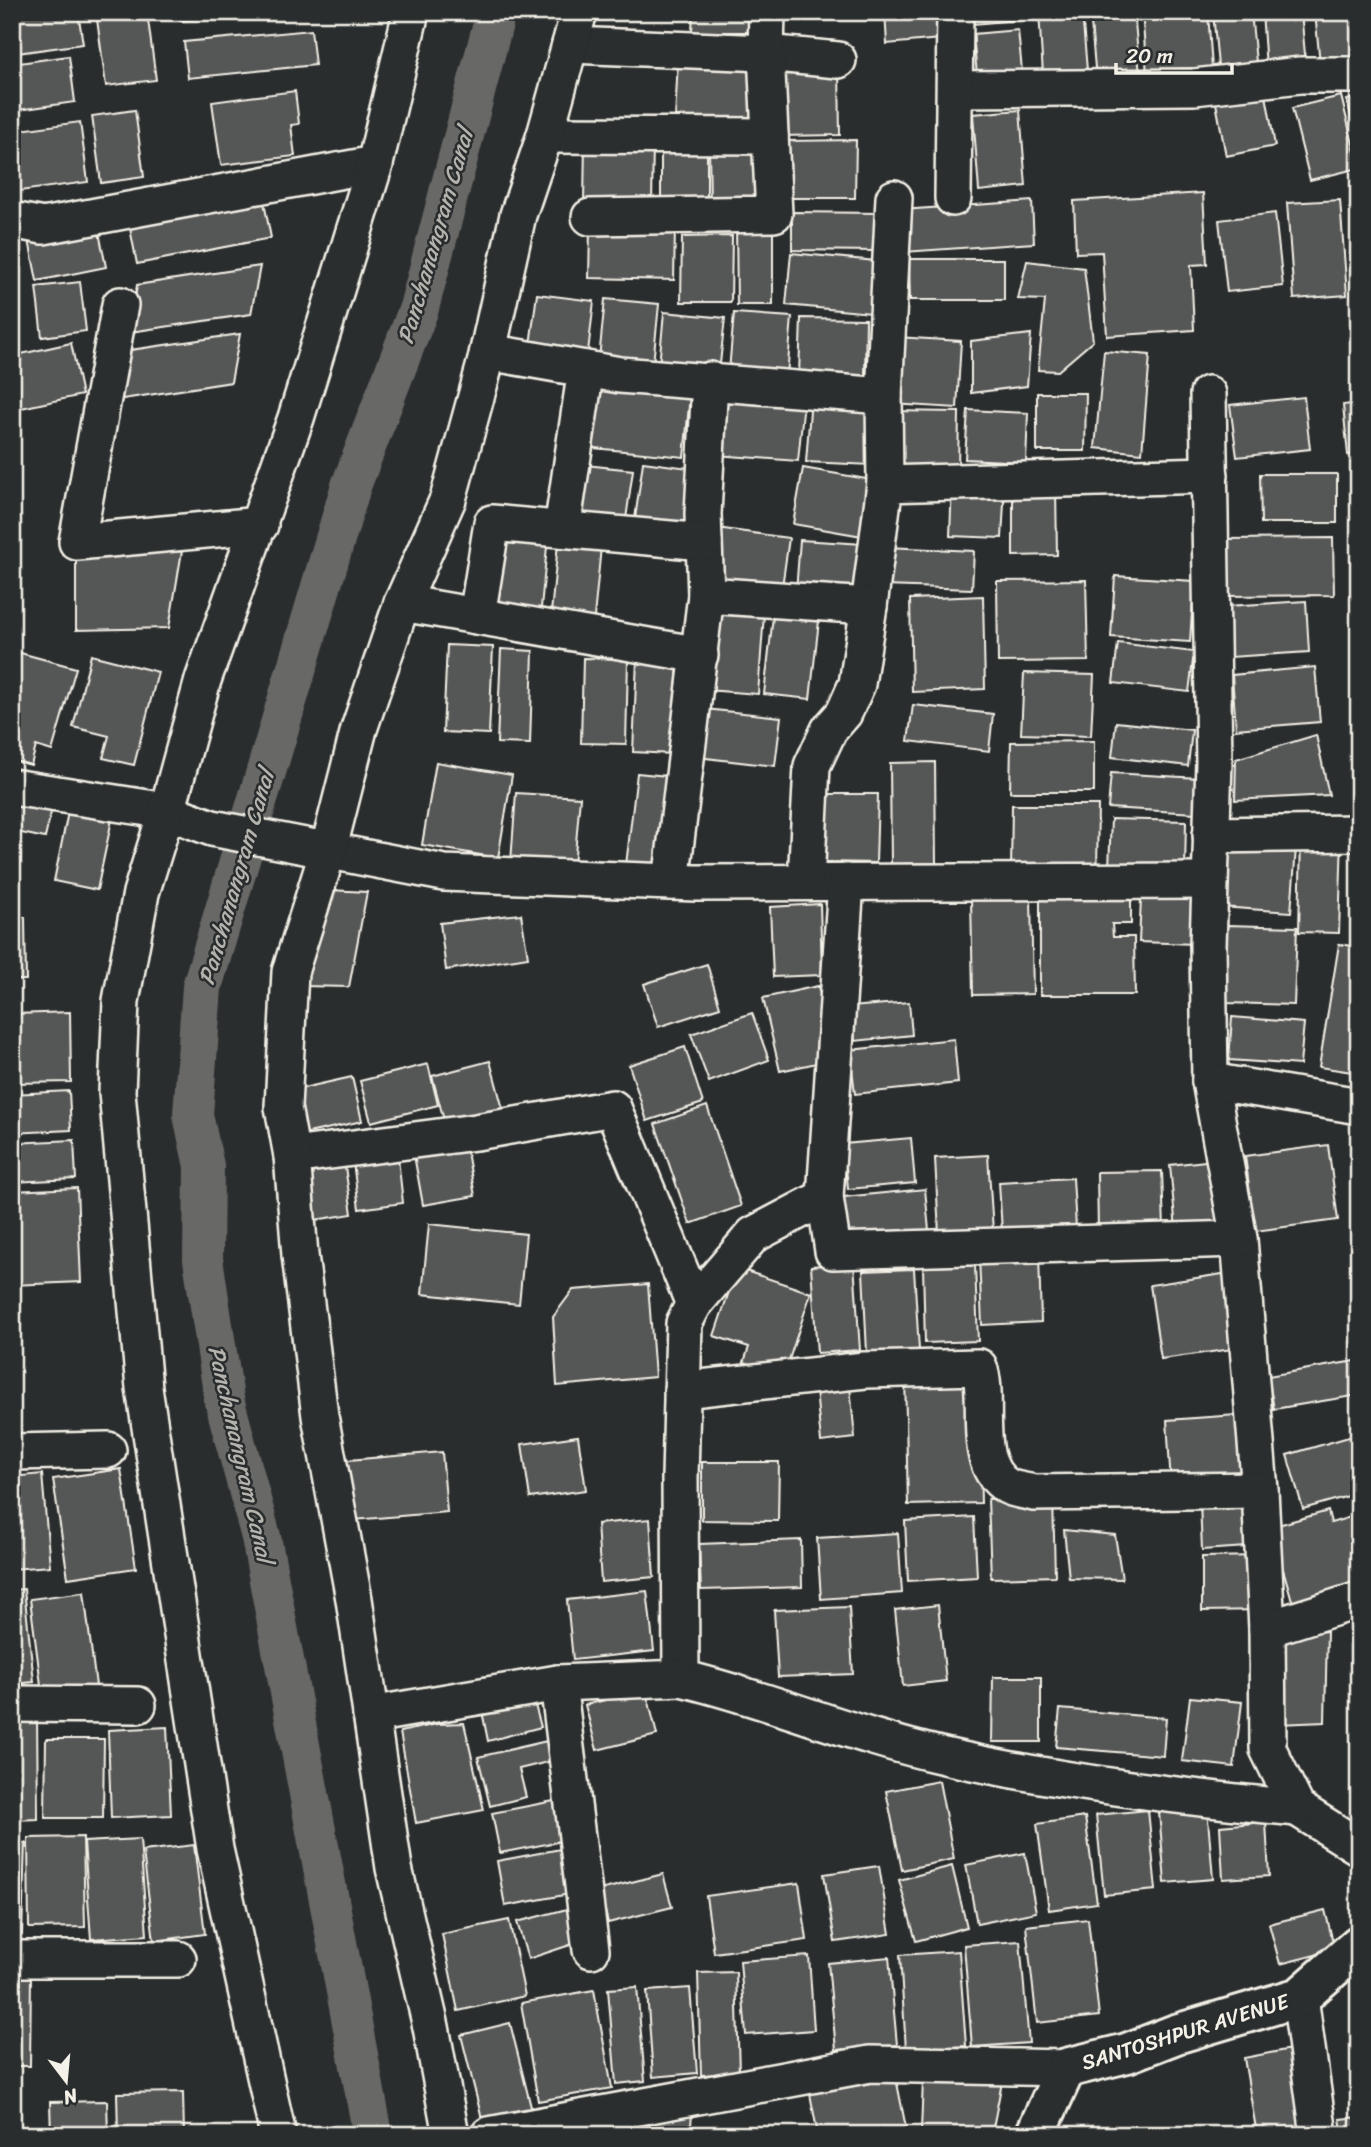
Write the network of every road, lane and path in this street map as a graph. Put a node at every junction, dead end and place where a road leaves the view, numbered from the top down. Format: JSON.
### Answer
{"nodes":[{"id":1,"x":411,"y":12,"type":"edge"},
{"id":2,"x":767,"y":12,"type":"edge"},
{"id":3,"x":955,"y":12,"type":"edge"},
{"id":4,"x":574,"y":29,"type":"edge"},
{"id":5,"x":766,"y":53,"type":"junction"},
{"id":6,"x":838,"y":60,"type":"dead end"},
{"id":7,"x":1359,"y":75,"type":"edge"},
{"id":8,"x":955,"y":89,"type":"junction"},
{"id":9,"x":545,"y":135,"type":"junction"},
{"id":10,"x":770,"y":136,"type":"junction"},
{"id":11,"x":375,"y":164,"type":"junction"},
{"id":12,"x":894,"y":198,"type":"dead end"},
{"id":13,"x":953,"y":198,"type":"dead end"},
{"id":14,"x":590,"y":217,"type":"dead end"},
{"id":15,"x":12,"y":219,"type":"edge"},
{"id":16,"x":120,"y":305,"type":"dead end"},
{"id":17,"x":488,"y":352,"type":"junction"},
{"id":18,"x":586,"y":369,"type":"junction"},
{"id":19,"x":710,"y":380,"type":"junction"},
{"id":20,"x":1208,"y":394,"type":"dead end"},
{"id":21,"x":884,"y":396,"type":"junction"},
{"id":22,"x":1210,"y":475,"type":"junction"},
{"id":23,"x":885,"y":484,"type":"junction"},
{"id":24,"x":260,"y":525,"type":"junction"},
{"id":25,"x":562,"y":529,"type":"junction"},
{"id":26,"x":704,"y":542,"type":"junction"},
{"id":27,"x":706,"y":595,"type":"junction"},
{"id":28,"x":402,"y":603,"type":"junction"},
{"id":29,"x":869,"y":606,"type":"junction"},
{"id":30,"x":477,"y":616,"type":"junction"},
{"id":31,"x":700,"y":655,"type":"junction"},
{"id":32,"x":12,"y":788,"type":"edge"},
{"id":33,"x":167,"y":811,"type":"junction"},
{"id":34,"x":1359,"y":832,"type":"edge"},
{"id":35,"x":1211,"y":835,"type":"junction"},
{"id":36,"x":328,"y":851,"type":"junction"},
{"id":37,"x":846,"y":881,"type":"junction"},
{"id":38,"x":1210,"y":881,"type":"junction"},
{"id":39,"x":671,"y":882,"type":"junction"},
{"id":40,"x":807,"y":882,"type":"junction"},
{"id":41,"x":1210,"y":1081,"type":"junction"},
{"id":42,"x":1359,"y":1106,"type":"edge"},
{"id":43,"x":292,"y":1156,"type":"junction"},
{"id":44,"x":825,"y":1197,"type":"junction"},
{"id":45,"x":1239,"y":1239,"type":"junction"},
{"id":46,"x":694,"y":1304,"type":"junction"},
{"id":47,"x":682,"y":1390,"type":"junction"},
{"id":48,"x":108,"y":1450,"type":"dead end"},
{"id":49,"x":12,"y":1452,"type":"edge"},
{"id":50,"x":1260,"y":1490,"type":"junction"},
{"id":51,"x":1359,"y":1600,"type":"edge"},
{"id":52,"x":1267,"y":1629,"type":"junction"},
{"id":53,"x":681,"y":1678,"type":"junction"},
{"id":54,"x":558,"y":1683,"type":"junction"},
{"id":55,"x":12,"y":1704,"type":"edge"},
{"id":56,"x":138,"y":1705,"type":"dead end"},
{"id":57,"x":371,"y":1715,"type":"junction"},
{"id":58,"x":1297,"y":1808,"type":"junction"},
{"id":59,"x":1359,"y":1847,"type":"edge"},
{"id":60,"x":1359,"y":1945,"type":"edge"},
{"id":61,"x":592,"y":1950,"type":"dead end"},
{"id":62,"x":12,"y":1959,"type":"edge"},
{"id":63,"x":178,"y":1959,"type":"dead end"},
{"id":64,"x":1300,"y":1997,"type":"junction"},
{"id":65,"x":1066,"y":2068,"type":"junction"},
{"id":66,"x":278,"y":2135,"type":"edge"},
{"id":67,"x":451,"y":2135,"type":"edge"},
{"id":68,"x":489,"y":2135,"type":"edge"},
{"id":69,"x":1035,"y":2135,"type":"edge"},
{"id":70,"x":1319,"y":2135,"type":"edge"}],
"edges":[{"from":1,"to":11,"type":"street"},
{"from":2,"to":5,"type":"street"},
{"from":3,"to":8,"type":"street"},
{"from":4,"to":5,"type":"street"},
{"from":4,"to":9,"type":"street"},
{"from":5,"to":6,"type":"street"},
{"from":5,"to":10,"type":"street"},
{"from":7,"to":8,"type":"street"},
{"from":8,"to":13,"type":"street"},
{"from":9,"to":10,"type":"street"},
{"from":9,"to":17,"type":"street"},
{"from":10,"to":14,"type":"street"},
{"from":11,"to":15,"type":"street"},
{"from":11,"to":24,"type":"street"},
{"from":12,"to":21,"type":"street"},
{"from":16,"to":24,"type":"street"},
{"from":17,"to":18,"type":"street"},
{"from":17,"to":28,"type":"street"},
{"from":18,"to":19,"type":"street"},
{"from":18,"to":25,"type":"street"},
{"from":19,"to":21,"type":"street"},
{"from":19,"to":26,"type":"street"},
{"from":20,"to":22,"type":"street"},
{"from":21,"to":23,"type":"street"},
{"from":22,"to":23,"type":"street"},
{"from":22,"to":35,"type":"street"},
{"from":23,"to":29,"type":"street"},
{"from":24,"to":33,"type":"street"},
{"from":25,"to":26,"type":"street"},
{"from":25,"to":30,"type":"street"},
{"from":26,"to":27,"type":"street"},
{"from":27,"to":29,"type":"street"},
{"from":27,"to":31,"type":"street"},
{"from":28,"to":30,"type":"street"},
{"from":28,"to":36,"type":"street"},
{"from":29,"to":40,"type":"street"},
{"from":30,"to":31,"type":"street"},
{"from":31,"to":39,"type":"street"},
{"from":32,"to":33,"type":"street"},
{"from":33,"to":36,"type":"street"},
{"from":33,"to":66,"type":"street"},
{"from":34,"to":35,"type":"street"},
{"from":35,"to":38,"type":"street"},
{"from":36,"to":39,"type":"street"},
{"from":36,"to":43,"type":"street"},
{"from":37,"to":38,"type":"street"},
{"from":37,"to":40,"type":"street"},
{"from":37,"to":44,"type":"street"},
{"from":38,"to":41,"type":"street"},
{"from":39,"to":40,"type":"street"},
{"from":41,"to":42,"type":"street"},
{"from":41,"to":45,"type":"street"},
{"from":43,"to":46,"type":"street"},
{"from":43,"to":57,"type":"street"},
{"from":44,"to":45,"type":"street"},
{"from":44,"to":46,"type":"street"},
{"from":45,"to":50,"type":"street"},
{"from":46,"to":47,"type":"street"},
{"from":47,"to":50,"type":"street"},
{"from":47,"to":53,"type":"street"},
{"from":48,"to":49,"type":"street"},
{"from":50,"to":52,"type":"street"},
{"from":51,"to":52,"type":"street"},
{"from":52,"to":58,"type":"street"},
{"from":53,"to":54,"type":"street"},
{"from":53,"to":58,"type":"street"},
{"from":54,"to":57,"type":"street"},
{"from":54,"to":61,"type":"street"},
{"from":55,"to":56,"type":"street"},
{"from":57,"to":67,"type":"street"},
{"from":58,"to":59,"type":"street"},
{"from":60,"to":64,"type":"main road","name":"SANTOSHPUR AVENUE"},
{"from":62,"to":63,"type":"street"},
{"from":64,"to":65,"type":"main road","name":"SANTOSHPUR AVENUE"},
{"from":64,"to":70,"type":"street"},
{"from":65,"to":68,"type":"street"},
{"from":65,"to":69,"type":"main road","name":"SANTOSHPUR AVENUE"}]}
